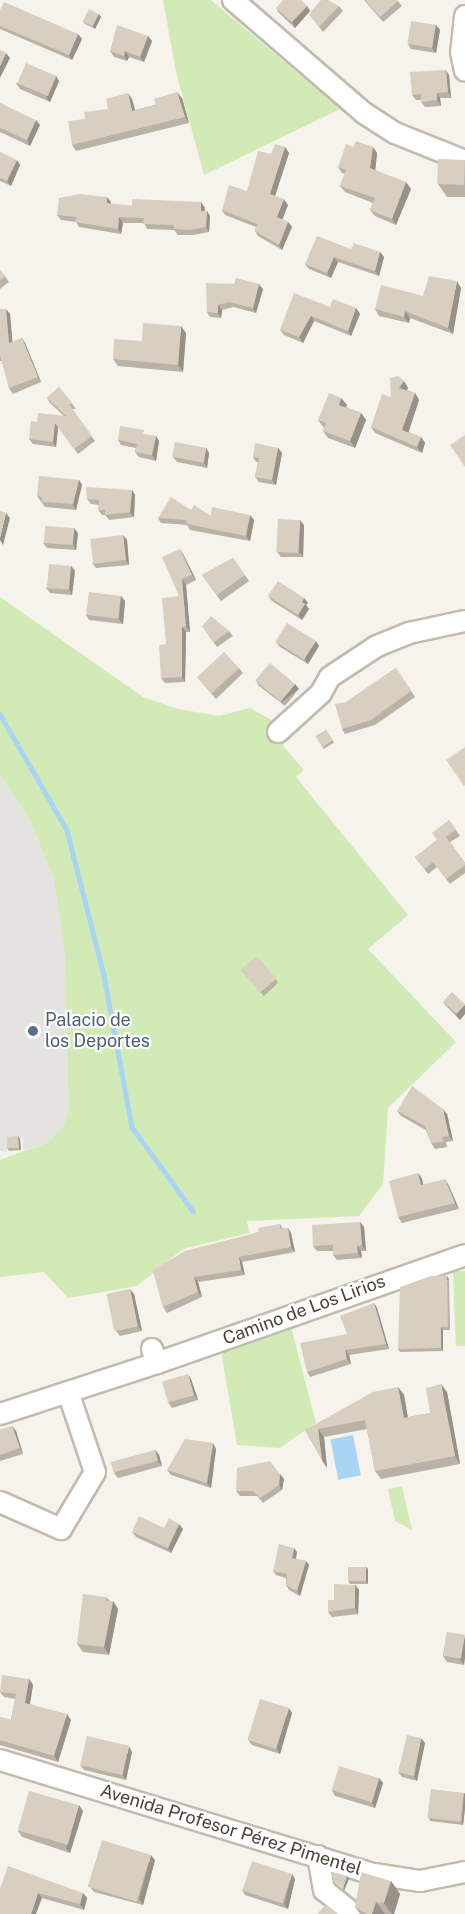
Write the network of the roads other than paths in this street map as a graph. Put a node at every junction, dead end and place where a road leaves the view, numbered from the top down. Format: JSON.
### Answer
{"nodes":[{"id":1,"x":233,"y":0,"type":"edge"},
{"id":2,"x":465,"y":16,"type":"edge"},
{"id":3,"x":465,"y":70,"type":"edge"},
{"id":4,"x":465,"y":161,"type":"edge"},
{"id":5,"x":465,"y":621,"type":"edge"},
{"id":6,"x":278,"y":732,"type":"dead end"},
{"id":7,"x":465,"y":1255,"type":"edge"},
{"id":8,"x":68,"y":1392,"type":"junction"},
{"id":9,"x":0,"y":1414,"type":"edge"},
{"id":10,"x":0,"y":1502,"type":"edge"},
{"id":11,"x":0,"y":1760,"type":"edge"},
{"id":12,"x":318,"y":1856,"type":"junction"},
{"id":13,"x":465,"y":1872,"type":"edge"},
{"id":14,"x":354,"y":1914,"type":"edge"}],
"edges":[{"from":1,"to":4,"type":"street"},
{"from":2,"to":3,"type":"street"},
{"from":5,"to":6,"type":"street"},
{"from":7,"to":8,"type":"street","name":"Camino de Los Lirios"},
{"from":8,"to":9,"type":"street","name":"Camino de Los Lirios"},
{"from":8,"to":10,"type":"street"},
{"from":11,"to":12,"type":"street","name":"Avenida Profesor Pérez Pimentel"},
{"from":12,"to":13,"type":"street","name":"Avenida Profesor Pérez Pimentel"},
{"from":12,"to":14,"type":"street"}]}
